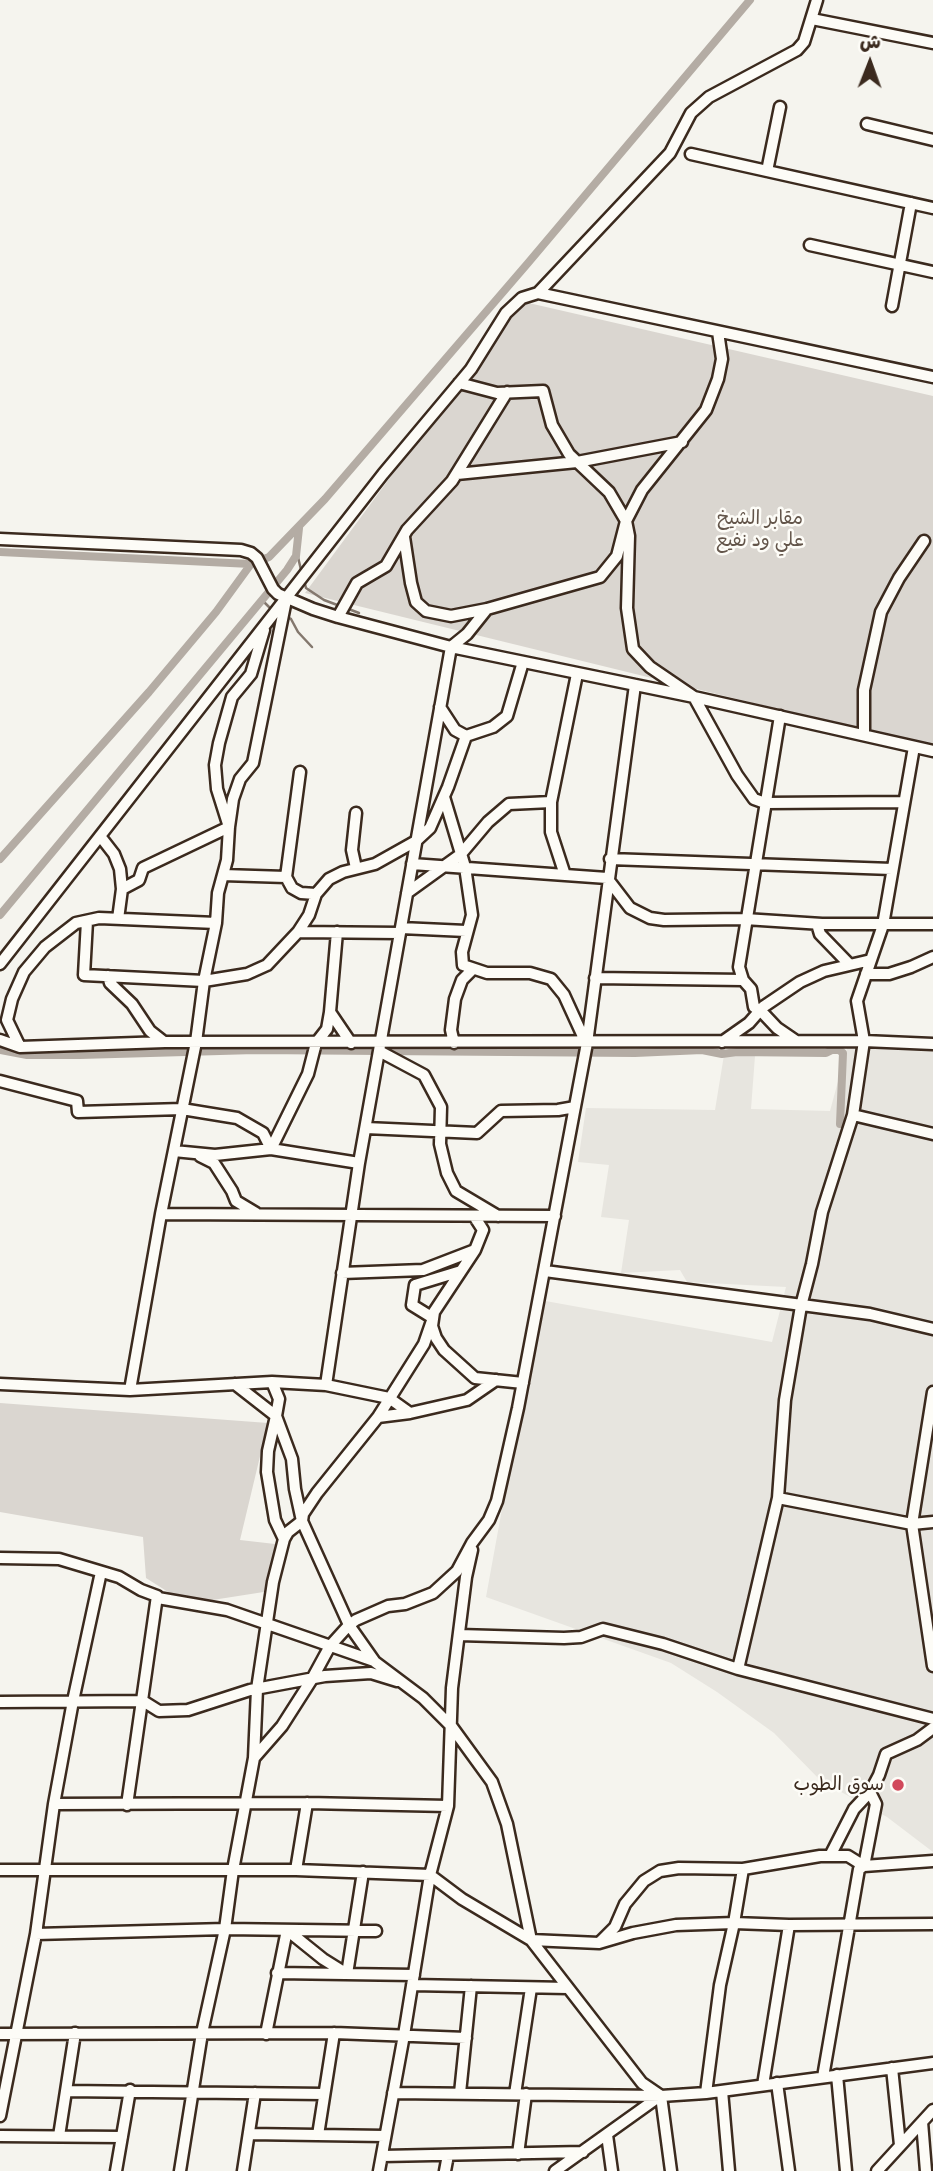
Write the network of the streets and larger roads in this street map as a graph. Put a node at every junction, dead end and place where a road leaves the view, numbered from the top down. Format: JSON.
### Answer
{"nodes":[{"id":1,"x":817,"y":0,"type":"edge"},
{"id":2,"x":812,"y":19,"type":"junction"},
{"id":3,"x":933,"y":43,"type":"edge"},
{"id":4,"x":780,"y":107,"type":"dead end"},
{"id":5,"x":867,"y":124,"type":"dead end"},
{"id":6,"x":933,"y":139,"type":"edge"},
{"id":7,"x":691,"y":154,"type":"dead end"},
{"id":8,"x":767,"y":171,"type":"junction"},
{"id":9,"x":911,"y":203,"type":"junction"},
{"id":10,"x":933,"y":208,"type":"edge"},
{"id":11,"x":810,"y":244,"type":"dead end"},
{"id":12,"x":900,"y":264,"type":"junction"},
{"id":13,"x":933,"y":272,"type":"edge"},
{"id":14,"x":538,"y":293,"type":"junction"},
{"id":15,"x":892,"y":306,"type":"dead end"},
{"id":16,"x":718,"y":331,"type":"junction"},
{"id":17,"x":933,"y":377,"type":"edge"},
{"id":18,"x":459,"y":383,"type":"junction"},
{"id":19,"x":507,"y":393,"type":"junction"},
{"id":20,"x":682,"y":442,"type":"junction"},
{"id":21,"x":577,"y":461,"type":"junction"},
{"id":22,"x":457,"y":474,"type":"junction"},
{"id":23,"x":626,"y":521,"type":"junction"},
{"id":24,"x":404,"y":536,"type":"junction"},
{"id":25,"x":0,"y":539,"type":"edge"},
{"id":26,"x":924,"y":541,"type":"dead end"},
{"id":27,"x":287,"y":596,"type":"junction"},
{"id":28,"x":487,"y":609,"type":"junction"},
{"id":29,"x":338,"y":617,"type":"junction"},
{"id":30,"x":267,"y":623,"type":"junction"},
{"id":31,"x":452,"y":646,"type":"junction"},
{"id":32,"x":523,"y":662,"type":"junction"},
{"id":33,"x":577,"y":674,"type":"junction"},
{"id":34,"x":635,"y":685,"type":"junction"},
{"id":35,"x":694,"y":697,"type":"junction"},
{"id":36,"x":440,"y":707,"type":"junction"},
{"id":37,"x":780,"y":716,"type":"junction"},
{"id":38,"x":864,"y":735,"type":"junction"},
{"id":39,"x":466,"y":736,"type":"junction"},
{"id":40,"x":914,"y":747,"type":"junction"},
{"id":41,"x":933,"y":751,"type":"edge"},
{"id":42,"x":300,"y":772,"type":"dead end"},
{"id":43,"x":444,"y":797,"type":"junction"},
{"id":44,"x":551,"y":802,"type":"junction"},
{"id":45,"x":904,"y":802,"type":"junction"},
{"id":46,"x":765,"y":803,"type":"junction"},
{"id":47,"x":356,"y":813,"type":"dead end"},
{"id":48,"x":229,"y":827,"type":"junction"},
{"id":49,"x":100,"y":836,"type":"junction"},
{"id":50,"x":416,"y":841,"type":"junction"},
{"id":51,"x":461,"y":854,"type":"junction"},
{"id":52,"x":610,"y":859,"type":"junction"},
{"id":53,"x":412,"y":864,"type":"junction"},
{"id":54,"x":755,"y":864,"type":"junction"},
{"id":55,"x":444,"y":866,"type":"junction"},
{"id":56,"x":465,"y":867,"type":"junction"},
{"id":57,"x":356,"y":868,"type":"junction"},
{"id":58,"x":892,"y":869,"type":"junction"},
{"id":59,"x":223,"y":875,"type":"junction"},
{"id":60,"x":565,"y":875,"type":"junction"},
{"id":61,"x":286,"y":877,"type":"junction"},
{"id":62,"x":607,"y":878,"type":"junction"},
{"id":63,"x":122,"y":889,"type":"junction"},
{"id":64,"x":407,"y":892,"type":"junction"},
{"id":65,"x":316,"y":894,"type":"junction"},
{"id":66,"x":118,"y":919,"type":"junction"},
{"id":67,"x":745,"y":919,"type":"junction"},
{"id":68,"x":87,"y":921,"type":"junction"},
{"id":69,"x":216,"y":923,"type":"junction"},
{"id":70,"x":817,"y":923,"type":"junction"},
{"id":71,"x":933,"y":924,"type":"edge"},
{"id":72,"x":883,"y":925,"type":"junction"},
{"id":73,"x":400,"y":931,"type":"junction"},
{"id":74,"x":466,"y":931,"type":"junction"},
{"id":75,"x":298,"y":932,"type":"junction"},
{"id":76,"x":337,"y":932,"type":"junction"},
{"id":77,"x":933,"y":957,"type":"edge"},
{"id":78,"x":871,"y":960,"type":"junction"},
{"id":79,"x":0,"y":964,"type":"edge"},
{"id":80,"x":849,"y":964,"type":"junction"},
{"id":81,"x":473,"y":969,"type":"junction"},
{"id":82,"x":866,"y":974,"type":"junction"},
{"id":83,"x":108,"y":976,"type":"junction"},
{"id":84,"x":595,"y":978,"type":"junction"},
{"id":85,"x":743,"y":980,"type":"junction"},
{"id":86,"x":204,"y":981,"type":"junction"},
{"id":87,"x":760,"y":1010,"type":"junction"},
{"id":88,"x":330,"y":1012,"type":"junction"},
{"id":89,"x":0,"y":1040,"type":"edge"},
{"id":90,"x":864,"y":1041,"type":"junction"},
{"id":91,"x":164,"y":1042,"type":"junction"},
{"id":92,"x":196,"y":1042,"type":"junction"},
{"id":93,"x":722,"y":1042,"type":"junction"},
{"id":94,"x":797,"y":1042,"type":"junction"},
{"id":95,"x":316,"y":1043,"type":"junction"},
{"id":96,"x":351,"y":1043,"type":"junction"},
{"id":97,"x":454,"y":1043,"type":"junction"},
{"id":98,"x":587,"y":1043,"type":"junction"},
{"id":99,"x":933,"y":1044,"type":"edge"},
{"id":100,"x":380,"y":1047,"type":"junction"},
{"id":101,"x":20,"y":1048,"type":"junction"},
{"id":102,"x":0,"y":1081,"type":"edge"},
{"id":103,"x":575,"y":1107,"type":"junction"},
{"id":104,"x":182,"y":1110,"type":"junction"},
{"id":105,"x":853,"y":1115,"type":"junction"},
{"id":106,"x":366,"y":1129,"type":"junction"},
{"id":107,"x":440,"y":1133,"type":"junction"},
{"id":108,"x":933,"y":1133,"type":"edge"},
{"id":109,"x":271,"y":1149,"type":"junction"},
{"id":110,"x":174,"y":1151,"type":"junction"},
{"id":111,"x":193,"y":1152,"type":"junction"},
{"id":112,"x":359,"y":1163,"type":"junction"},
{"id":113,"x":161,"y":1214,"type":"junction"},
{"id":114,"x":259,"y":1214,"type":"junction"},
{"id":115,"x":352,"y":1215,"type":"junction"},
{"id":116,"x":474,"y":1216,"type":"junction"},
{"id":117,"x":499,"y":1216,"type":"junction"},
{"id":118,"x":555,"y":1216,"type":"junction"},
{"id":119,"x":475,"y":1250,"type":"junction"},
{"id":120,"x":461,"y":1271,"type":"junction"},
{"id":121,"x":545,"y":1271,"type":"junction"},
{"id":122,"x":342,"y":1273,"type":"junction"},
{"id":123,"x":801,"y":1306,"type":"junction"},
{"id":124,"x":433,"y":1318,"type":"junction"},
{"id":125,"x":933,"y":1329,"type":"edge"},
{"id":126,"x":496,"y":1380,"type":"junction"},
{"id":127,"x":272,"y":1382,"type":"junction"},
{"id":128,"x":523,"y":1383,"type":"junction"},
{"id":129,"x":0,"y":1384,"type":"edge"},
{"id":130,"x":234,"y":1384,"type":"junction"},
{"id":131,"x":326,"y":1385,"type":"junction"},
{"id":132,"x":131,"y":1390,"type":"junction"},
{"id":133,"x":933,"y":1392,"type":"edge"},
{"id":134,"x":388,"y":1398,"type":"junction"},
{"id":135,"x":410,"y":1413,"type":"junction"},
{"id":136,"x":276,"y":1416,"type":"junction"},
{"id":137,"x":377,"y":1418,"type":"junction"},
{"id":138,"x":928,"y":1454,"type":"edge"},
{"id":139,"x":778,"y":1498,"type":"junction"},
{"id":140,"x":302,"y":1521,"type":"junction"},
{"id":141,"x":933,"y":1522,"type":"edge"},
{"id":142,"x":912,"y":1524,"type":"junction"},
{"id":143,"x":478,"y":1535,"type":"junction"},
{"id":144,"x":284,"y":1539,"type":"junction"},
{"id":145,"x":0,"y":1558,"type":"edge"},
{"id":146,"x":101,"y":1572,"type":"junction"},
{"id":147,"x":933,"y":1581,"type":"edge"},
{"id":148,"x":920,"y":1582,"type":"junction"},
{"id":149,"x":158,"y":1598,"type":"junction"},
{"id":150,"x":267,"y":1622,"type":"junction"},
{"id":151,"x":349,"y":1625,"type":"junction"},
{"id":152,"x":459,"y":1635,"type":"junction"},
{"id":153,"x":330,"y":1646,"type":"junction"},
{"id":154,"x":375,"y":1662,"type":"junction"},
{"id":155,"x":933,"y":1666,"type":"edge"},
{"id":156,"x":738,"y":1669,"type":"junction"},
{"id":157,"x":312,"y":1679,"type":"junction"},
{"id":158,"x":404,"y":1684,"type":"junction"},
{"id":159,"x":257,"y":1689,"type":"junction"},
{"id":160,"x":73,"y":1701,"type":"junction"},
{"id":161,"x":143,"y":1701,"type":"junction"},
{"id":162,"x":0,"y":1702,"type":"edge"},
{"id":163,"x":933,"y":1719,"type":"edge"},
{"id":164,"x":452,"y":1727,"type":"junction"},
{"id":165,"x":933,"y":1728,"type":"edge"},
{"id":166,"x":254,"y":1758,"type":"junction"},
{"id":167,"x":870,"y":1792,"type":"junction"},
{"id":168,"x":307,"y":1803,"type":"junction"},
{"id":169,"x":54,"y":1804,"type":"junction"},
{"id":170,"x":245,"y":1804,"type":"junction"},
{"id":171,"x":127,"y":1805,"type":"junction"},
{"id":172,"x":447,"y":1806,"type":"junction"},
{"id":173,"x":830,"y":1856,"type":"junction"},
{"id":174,"x":933,"y":1861,"type":"edge"},
{"id":175,"x":864,"y":1866,"type":"junction"},
{"id":176,"x":743,"y":1869,"type":"junction"},
{"id":177,"x":0,"y":1870,"type":"edge"},
{"id":178,"x":46,"y":1870,"type":"junction"},
{"id":179,"x":233,"y":1870,"type":"junction"},
{"id":180,"x":296,"y":1870,"type":"junction"},
{"id":181,"x":363,"y":1872,"type":"junction"},
{"id":182,"x":430,"y":1875,"type":"junction"},
{"id":183,"x":734,"y":1923,"type":"junction"},
{"id":184,"x":933,"y":1924,"type":"edge"},
{"id":185,"x":789,"y":1925,"type":"junction"},
{"id":186,"x":848,"y":1926,"type":"junction"},
{"id":187,"x":225,"y":1929,"type":"junction"},
{"id":188,"x":287,"y":1930,"type":"junction"},
{"id":189,"x":355,"y":1930,"type":"junction"},
{"id":190,"x":376,"y":1931,"type":"dead end"},
{"id":191,"x":36,"y":1934,"type":"junction"},
{"id":192,"x":530,"y":1940,"type":"junction"},
{"id":193,"x":599,"y":1943,"type":"junction"},
{"id":194,"x":277,"y":1973,"type":"junction"},
{"id":195,"x":347,"y":1974,"type":"junction"},
{"id":196,"x":413,"y":1980,"type":"junction"},
{"id":197,"x":471,"y":1986,"type":"junction"},
{"id":198,"x":531,"y":1988,"type":"junction"},
{"id":199,"x":568,"y":1989,"type":"junction"},
{"id":200,"x":75,"y":2033,"type":"junction"},
{"id":201,"x":334,"y":2033,"type":"junction"},
{"id":202,"x":0,"y":2034,"type":"edge"},
{"id":203,"x":16,"y":2034,"type":"junction"},
{"id":204,"x":202,"y":2034,"type":"junction"},
{"id":205,"x":267,"y":2034,"type":"junction"},
{"id":206,"x":404,"y":2035,"type":"junction"},
{"id":207,"x":466,"y":2038,"type":"junction"},
{"id":208,"x":933,"y":2063,"type":"edge"},
{"id":209,"x":892,"y":2068,"type":"junction"},
{"id":210,"x":837,"y":2075,"type":"junction"},
{"id":211,"x":823,"y":2077,"type":"junction"},
{"id":212,"x":777,"y":2083,"type":"junction"},
{"id":213,"x":763,"y":2085,"type":"junction"},
{"id":214,"x":130,"y":2090,"type":"junction"},
{"id":215,"x":66,"y":2091,"type":"junction"},
{"id":216,"x":722,"y":2091,"type":"junction"},
{"id":217,"x":192,"y":2092,"type":"junction"},
{"id":218,"x":255,"y":2093,"type":"junction"},
{"id":219,"x":393,"y":2093,"type":"junction"},
{"id":220,"x":706,"y":2093,"type":"junction"},
{"id":221,"x":324,"y":2094,"type":"junction"},
{"id":222,"x":460,"y":2094,"type":"junction"},
{"id":223,"x":520,"y":2094,"type":"junction"},
{"id":224,"x":661,"y":2096,"type":"junction"},
{"id":225,"x":933,"y":2110,"type":"edge"},
{"id":226,"x":0,"y":2116,"type":"edge"},
{"id":227,"x":922,"y":2122,"type":"junction"},
{"id":228,"x":249,"y":2134,"type":"junction"},
{"id":229,"x":318,"y":2134,"type":"junction"},
{"id":230,"x":607,"y":2135,"type":"junction"},
{"id":231,"x":0,"y":2136,"type":"edge"},
{"id":232,"x":59,"y":2136,"type":"junction"},
{"id":233,"x":385,"y":2136,"type":"junction"},
{"id":234,"x":122,"y":2137,"type":"junction"},
{"id":235,"x":900,"y":2145,"type":"junction"},
{"id":236,"x":583,"y":2152,"type":"junction"},
{"id":237,"x":519,"y":2154,"type":"junction"},
{"id":238,"x":448,"y":2155,"type":"junction"},
{"id":239,"x":382,"y":2156,"type":"junction"},
{"id":240,"x":928,"y":2168,"type":"edge"},
{"id":241,"x":116,"y":2171,"type":"edge"},
{"id":242,"x":180,"y":2171,"type":"edge"},
{"id":243,"x":243,"y":2171,"type":"edge"},
{"id":244,"x":379,"y":2171,"type":"edge"},
{"id":245,"x":445,"y":2171,"type":"edge"},
{"id":246,"x":555,"y":2171,"type":"edge"},
{"id":247,"x":612,"y":2171,"type":"edge"},
{"id":248,"x":671,"y":2171,"type":"edge"},
{"id":249,"x":729,"y":2171,"type":"edge"},
{"id":250,"x":789,"y":2171,"type":"edge"},
{"id":251,"x":846,"y":2171,"type":"edge"},
{"id":252,"x":877,"y":2171,"type":"edge"}],
"edges":[{"from":1,"to":2,"type":"street"},
{"from":2,"to":3,"type":"street"},
{"from":2,"to":14,"type":"street"},
{"from":4,"to":8,"type":"street"},
{"from":5,"to":6,"type":"street"},
{"from":7,"to":8,"type":"street"},
{"from":8,"to":9,"type":"street"},
{"from":9,"to":10,"type":"street"},
{"from":9,"to":12,"type":"street"},
{"from":11,"to":12,"type":"street"},
{"from":12,"to":13,"type":"street"},
{"from":12,"to":15,"type":"street"},
{"from":14,"to":16,"type":"street"},
{"from":14,"to":18,"type":"street"},
{"from":16,"to":17,"type":"street"},
{"from":16,"to":20,"type":"street"},
{"from":18,"to":19,"type":"street"},
{"from":18,"to":27,"type":"street"},
{"from":19,"to":21,"type":"street"},
{"from":19,"to":22,"type":"street"},
{"from":20,"to":21,"type":"street"},
{"from":20,"to":23,"type":"street"},
{"from":21,"to":22,"type":"street"},
{"from":21,"to":23,"type":"street"},
{"from":22,"to":24,"type":"street"},
{"from":23,"to":28,"type":"street"},
{"from":23,"to":35,"type":"street"},
{"from":24,"to":28,"type":"street"},
{"from":24,"to":29,"type":"street"},
{"from":25,"to":27,"type":"street"},
{"from":26,"to":38,"type":"street"},
{"from":27,"to":29,"type":"street"},
{"from":27,"to":30,"type":"street"},
{"from":27,"to":48,"type":"street"},
{"from":28,"to":31,"type":"street"},
{"from":29,"to":31,"type":"street"},
{"from":30,"to":48,"type":"street"},
{"from":30,"to":49,"type":"street"},
{"from":31,"to":32,"type":"street"},
{"from":31,"to":36,"type":"street"},
{"from":32,"to":33,"type":"street"},
{"from":32,"to":39,"type":"street"},
{"from":33,"to":34,"type":"street"},
{"from":33,"to":44,"type":"street"},
{"from":34,"to":35,"type":"street"},
{"from":34,"to":52,"type":"street"},
{"from":35,"to":37,"type":"street"},
{"from":35,"to":46,"type":"street"},
{"from":36,"to":39,"type":"street"},
{"from":36,"to":50,"type":"street"},
{"from":37,"to":38,"type":"street"},
{"from":37,"to":46,"type":"street"},
{"from":38,"to":40,"type":"street"},
{"from":39,"to":43,"type":"street"},
{"from":40,"to":41,"type":"street"},
{"from":40,"to":45,"type":"street"},
{"from":42,"to":61,"type":"street"},
{"from":43,"to":50,"type":"street"},
{"from":43,"to":51,"type":"street"},
{"from":44,"to":51,"type":"street"},
{"from":44,"to":60,"type":"street"},
{"from":45,"to":46,"type":"street"},
{"from":45,"to":58,"type":"street"},
{"from":46,"to":54,"type":"street"},
{"from":47,"to":57,"type":"street"},
{"from":48,"to":59,"type":"street"},
{"from":48,"to":63,"type":"street"},
{"from":49,"to":63,"type":"street"},
{"from":49,"to":79,"type":"street"},
{"from":50,"to":53,"type":"street"},
{"from":50,"to":57,"type":"street"},
{"from":51,"to":55,"type":"street"},
{"from":51,"to":56,"type":"street"},
{"from":52,"to":54,"type":"street"},
{"from":52,"to":62,"type":"street"},
{"from":53,"to":55,"type":"street"},
{"from":53,"to":64,"type":"street"},
{"from":54,"to":58,"type":"street"},
{"from":54,"to":67,"type":"street"},
{"from":55,"to":56,"type":"street"},
{"from":55,"to":64,"type":"street"},
{"from":56,"to":60,"type":"street"},
{"from":56,"to":74,"type":"street"},
{"from":57,"to":65,"type":"street"},
{"from":58,"to":72,"type":"street"},
{"from":59,"to":61,"type":"street"},
{"from":59,"to":69,"type":"street"},
{"from":60,"to":62,"type":"street"},
{"from":61,"to":65,"type":"street"},
{"from":62,"to":67,"type":"street"},
{"from":62,"to":84,"type":"street"},
{"from":63,"to":66,"type":"street"},
{"from":64,"to":73,"type":"street"},
{"from":65,"to":75,"type":"street"},
{"from":66,"to":68,"type":"street"},
{"from":66,"to":69,"type":"street"},
{"from":67,"to":70,"type":"street"},
{"from":67,"to":85,"type":"street"},
{"from":68,"to":83,"type":"street"},
{"from":68,"to":101,"type":"street"},
{"from":69,"to":86,"type":"street"},
{"from":70,"to":72,"type":"street"},
{"from":70,"to":80,"type":"street"},
{"from":71,"to":72,"type":"street"},
{"from":72,"to":78,"type":"street"},
{"from":73,"to":74,"type":"street"},
{"from":73,"to":76,"type":"street"},
{"from":73,"to":100,"type":"street"},
{"from":74,"to":81,"type":"street"},
{"from":75,"to":76,"type":"street"},
{"from":75,"to":86,"type":"street"},
{"from":76,"to":88,"type":"street"},
{"from":77,"to":82,"type":"street"},
{"from":78,"to":80,"type":"street"},
{"from":78,"to":82,"type":"street"},
{"from":80,"to":87,"type":"street"},
{"from":81,"to":97,"type":"street"},
{"from":81,"to":98,"type":"street"},
{"from":82,"to":90,"type":"street"},
{"from":83,"to":86,"type":"street"},
{"from":83,"to":91,"type":"street"},
{"from":84,"to":85,"type":"street"},
{"from":84,"to":98,"type":"street"},
{"from":85,"to":87,"type":"street"},
{"from":86,"to":92,"type":"street"},
{"from":87,"to":93,"type":"street"},
{"from":87,"to":94,"type":"street"},
{"from":88,"to":95,"type":"street"},
{"from":88,"to":96,"type":"street"},
{"from":89,"to":101,"type":"street"},
{"from":90,"to":94,"type":"street"},
{"from":90,"to":99,"type":"street"},
{"from":90,"to":105,"type":"street"},
{"from":91,"to":92,"type":"street"},
{"from":91,"to":101,"type":"street"},
{"from":92,"to":95,"type":"street"},
{"from":92,"to":104,"type":"street"},
{"from":93,"to":94,"type":"street"},
{"from":93,"to":98,"type":"street"},
{"from":95,"to":96,"type":"street"},
{"from":95,"to":109,"type":"street"},
{"from":96,"to":100,"type":"street"},
{"from":97,"to":98,"type":"street"},
{"from":97,"to":100,"type":"street"},
{"from":98,"to":103,"type":"street"},
{"from":100,"to":106,"type":"street"},
{"from":100,"to":107,"type":"street"},
{"from":102,"to":104,"type":"street"},
{"from":103,"to":107,"type":"street"},
{"from":103,"to":118,"type":"street"},
{"from":104,"to":109,"type":"street"},
{"from":104,"to":110,"type":"street"},
{"from":105,"to":108,"type":"street"},
{"from":105,"to":123,"type":"street"},
{"from":106,"to":107,"type":"street"},
{"from":106,"to":112,"type":"street"},
{"from":107,"to":117,"type":"street"},
{"from":109,"to":111,"type":"street"},
{"from":109,"to":112,"type":"street"},
{"from":110,"to":111,"type":"street"},
{"from":110,"to":113,"type":"street"},
{"from":111,"to":114,"type":"street"},
{"from":112,"to":115,"type":"street"},
{"from":113,"to":114,"type":"street"},
{"from":113,"to":132,"type":"street"},
{"from":114,"to":115,"type":"street"},
{"from":115,"to":116,"type":"street"},
{"from":115,"to":122,"type":"street"},
{"from":116,"to":117,"type":"street"},
{"from":116,"to":119,"type":"street"},
{"from":117,"to":118,"type":"street"},
{"from":118,"to":121,"type":"street"},
{"from":119,"to":120,"type":"street"},
{"from":119,"to":122,"type":"street"},
{"from":120,"to":124,"type":"street"},
{"from":120,"to":124,"type":"street"},
{"from":121,"to":123,"type":"street"},
{"from":121,"to":128,"type":"street"},
{"from":122,"to":131,"type":"street"},
{"from":123,"to":125,"type":"street"},
{"from":123,"to":139,"type":"street"},
{"from":124,"to":126,"type":"street"},
{"from":124,"to":134,"type":"street"},
{"from":126,"to":128,"type":"street"},
{"from":126,"to":135,"type":"street"},
{"from":127,"to":130,"type":"street"},
{"from":127,"to":131,"type":"street"},
{"from":127,"to":136,"type":"street"},
{"from":128,"to":143,"type":"street"},
{"from":129,"to":132,"type":"street"},
{"from":130,"to":132,"type":"street"},
{"from":130,"to":136,"type":"street"},
{"from":131,"to":134,"type":"street"},
{"from":133,"to":138,"type":"street"},
{"from":134,"to":135,"type":"street"},
{"from":134,"to":137,"type":"street"},
{"from":135,"to":137,"type":"street"},
{"from":136,"to":140,"type":"street"},
{"from":136,"to":144,"type":"street"},
{"from":137,"to":140,"type":"street"},
{"from":138,"to":142,"type":"street"},
{"from":139,"to":142,"type":"street"},
{"from":139,"to":156,"type":"street"},
{"from":140,"to":144,"type":"street"},
{"from":140,"to":151,"type":"street"},
{"from":141,"to":142,"type":"street"},
{"from":142,"to":148,"type":"street"},
{"from":143,"to":151,"type":"street"},
{"from":143,"to":152,"type":"street"},
{"from":144,"to":150,"type":"street"},
{"from":145,"to":146,"type":"street"},
{"from":146,"to":149,"type":"street"},
{"from":146,"to":160,"type":"street"},
{"from":147,"to":148,"type":"street"},
{"from":148,"to":155,"type":"street"},
{"from":149,"to":150,"type":"street"},
{"from":149,"to":161,"type":"street"},
{"from":150,"to":153,"type":"street"},
{"from":150,"to":159,"type":"street"},
{"from":151,"to":153,"type":"street"},
{"from":151,"to":154,"type":"street"},
{"from":152,"to":156,"type":"street"},
{"from":152,"to":164,"type":"street"},
{"from":153,"to":154,"type":"street"},
{"from":153,"to":157,"type":"street"},
{"from":154,"to":158,"type":"street"},
{"from":156,"to":163,"type":"street"},
{"from":157,"to":158,"type":"street"},
{"from":157,"to":159,"type":"street"},
{"from":157,"to":166,"type":"street"},
{"from":158,"to":164,"type":"street"},
{"from":159,"to":161,"type":"street"},
{"from":159,"to":166,"type":"street"},
{"from":160,"to":161,"type":"street"},
{"from":160,"to":162,"type":"street"},
{"from":160,"to":169,"type":"street"},
{"from":161,"to":171,"type":"street"},
{"from":164,"to":172,"type":"street"},
{"from":164,"to":192,"type":"street"},
{"from":165,"to":167,"type":"street"},
{"from":166,"to":170,"type":"street"},
{"from":167,"to":173,"type":"street"},
{"from":167,"to":175,"type":"street"},
{"from":168,"to":170,"type":"street"},
{"from":168,"to":172,"type":"street"},
{"from":168,"to":180,"type":"street"},
{"from":169,"to":171,"type":"street"},
{"from":169,"to":178,"type":"street"},
{"from":170,"to":171,"type":"street"},
{"from":170,"to":179,"type":"street"},
{"from":172,"to":182,"type":"street"},
{"from":173,"to":175,"type":"street"},
{"from":173,"to":176,"type":"street"},
{"from":174,"to":175,"type":"street"},
{"from":175,"to":186,"type":"street"},
{"from":176,"to":183,"type":"street"},
{"from":176,"to":193,"type":"street"},
{"from":177,"to":178,"type":"street"},
{"from":178,"to":179,"type":"street"},
{"from":178,"to":191,"type":"street"},
{"from":179,"to":180,"type":"street"},
{"from":179,"to":187,"type":"street"},
{"from":180,"to":181,"type":"street"},
{"from":181,"to":182,"type":"street"},
{"from":181,"to":189,"type":"street"},
{"from":182,"to":192,"type":"street"},
{"from":182,"to":196,"type":"street"},
{"from":183,"to":185,"type":"street"},
{"from":183,"to":193,"type":"street"},
{"from":183,"to":220,"type":"street"},
{"from":184,"to":186,"type":"street"},
{"from":185,"to":186,"type":"street"},
{"from":185,"to":213,"type":"street"},
{"from":186,"to":211,"type":"street"},
{"from":187,"to":188,"type":"street"},
{"from":187,"to":191,"type":"street"},
{"from":187,"to":204,"type":"street"},
{"from":188,"to":189,"type":"street"},
{"from":188,"to":194,"type":"street"},
{"from":188,"to":195,"type":"street"},
{"from":189,"to":190,"type":"street"},
{"from":189,"to":195,"type":"street"},
{"from":191,"to":203,"type":"street"},
{"from":192,"to":193,"type":"street"},
{"from":192,"to":199,"type":"street"},
{"from":194,"to":195,"type":"street"},
{"from":194,"to":205,"type":"street"},
{"from":195,"to":196,"type":"street"},
{"from":196,"to":197,"type":"street"},
{"from":196,"to":206,"type":"street"},
{"from":197,"to":198,"type":"street"},
{"from":197,"to":207,"type":"street"},
{"from":198,"to":199,"type":"street"},
{"from":198,"to":223,"type":"street"},
{"from":199,"to":224,"type":"street"},
{"from":200,"to":203,"type":"street"},
{"from":200,"to":204,"type":"street"},
{"from":200,"to":215,"type":"street"},
{"from":201,"to":205,"type":"street"},
{"from":201,"to":206,"type":"street"},
{"from":201,"to":221,"type":"street"},
{"from":202,"to":203,"type":"street"},
{"from":203,"to":226,"type":"street"},
{"from":204,"to":205,"type":"street"},
{"from":204,"to":217,"type":"street"},
{"from":206,"to":207,"type":"street"},
{"from":206,"to":219,"type":"street"},
{"from":207,"to":222,"type":"street"},
{"from":208,"to":209,"type":"street"},
{"from":209,"to":210,"type":"street"},
{"from":209,"to":235,"type":"street"},
{"from":210,"to":211,"type":"street"},
{"from":210,"to":251,"type":"street"},
{"from":211,"to":212,"type":"street"},
{"from":212,"to":213,"type":"street"},
{"from":212,"to":250,"type":"street"},
{"from":213,"to":216,"type":"street"},
{"from":214,"to":215,"type":"street"},
{"from":214,"to":217,"type":"street"},
{"from":214,"to":234,"type":"street"},
{"from":215,"to":232,"type":"street"},
{"from":216,"to":220,"type":"street"},
{"from":216,"to":249,"type":"street"},
{"from":217,"to":218,"type":"street"},
{"from":217,"to":242,"type":"street"},
{"from":218,"to":221,"type":"street"},
{"from":218,"to":228,"type":"street"},
{"from":219,"to":222,"type":"street"},
{"from":219,"to":233,"type":"street"},
{"from":220,"to":224,"type":"street"},
{"from":221,"to":229,"type":"street"},
{"from":222,"to":223,"type":"street"},
{"from":223,"to":224,"type":"street"},
{"from":223,"to":237,"type":"street"},
{"from":224,"to":230,"type":"street"},
{"from":224,"to":248,"type":"street"},
{"from":225,"to":227,"type":"street"},
{"from":227,"to":235,"type":"street"},
{"from":227,"to":240,"type":"street"},
{"from":228,"to":229,"type":"street"},
{"from":228,"to":243,"type":"street"},
{"from":229,"to":233,"type":"street"},
{"from":230,"to":236,"type":"street"},
{"from":230,"to":247,"type":"street"},
{"from":231,"to":232,"type":"street"},
{"from":232,"to":234,"type":"street"},
{"from":233,"to":239,"type":"street"},
{"from":234,"to":241,"type":"street"},
{"from":235,"to":252,"type":"street"},
{"from":236,"to":237,"type":"street"},
{"from":236,"to":246,"type":"street"},
{"from":237,"to":238,"type":"street"},
{"from":238,"to":239,"type":"street"},
{"from":238,"to":245,"type":"street"},
{"from":239,"to":244,"type":"street"}]}
